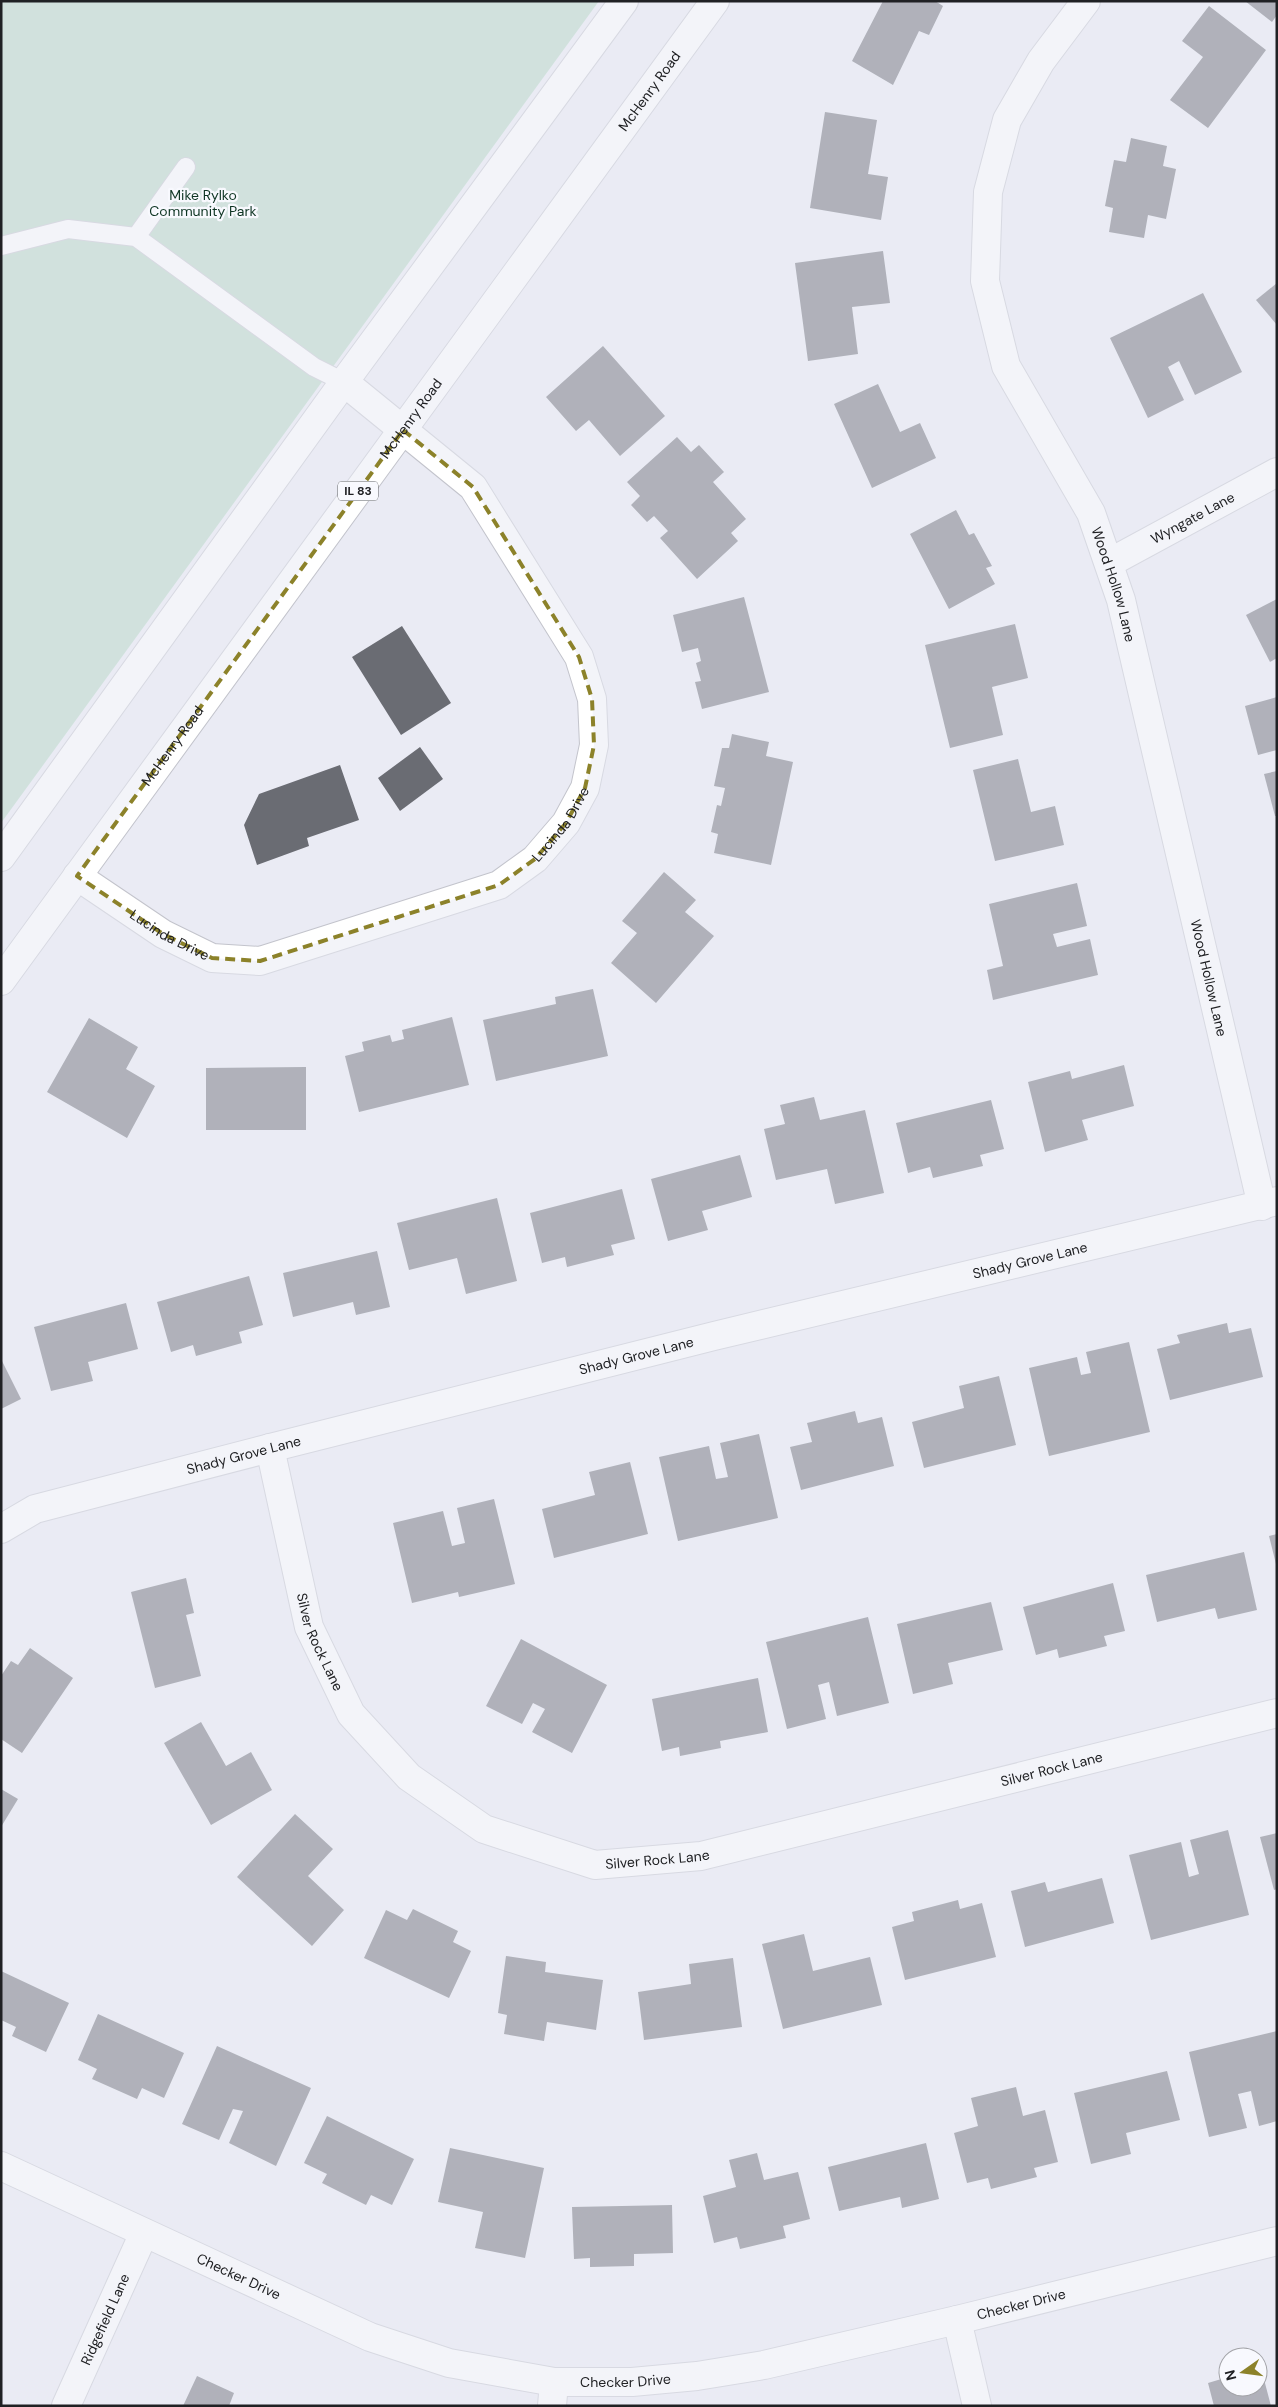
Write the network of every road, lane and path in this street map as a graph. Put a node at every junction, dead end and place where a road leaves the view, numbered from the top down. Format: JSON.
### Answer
{"nodes":[{"id":1,"x":624,"y":1,"type":"edge"},
{"id":2,"x":715,"y":1,"type":"edge"},
{"id":3,"x":1086,"y":1,"type":"edge"},
{"id":4,"x":186,"y":168,"type":"dead end"},
{"id":5,"x":136,"y":237,"type":"junction"},
{"id":6,"x":1,"y":246,"type":"edge"},
{"id":7,"x":344,"y":382,"type":"junction"},
{"id":8,"x":403,"y":430,"type":"junction"},
{"id":9,"x":1277,"y":472,"type":"edge"},
{"id":10,"x":1109,"y":563,"type":"junction"},
{"id":11,"x":1,"y":857,"type":"edge"},
{"id":12,"x":77,"y":876,"type":"junction"},
{"id":13,"x":1,"y":982,"type":"edge"},
{"id":14,"x":1269,"y":1203,"type":"edge"},
{"id":15,"x":270,"y":1448,"type":"junction"},
{"id":16,"x":1,"y":1529,"type":"edge"},
{"id":17,"x":1277,"y":1713,"type":"edge"},
{"id":18,"x":1,"y":2166,"type":"edge"},
{"id":19,"x":144,"y":2233,"type":"junction"},
{"id":20,"x":1277,"y":2241,"type":"edge"},
{"id":21,"x":956,"y":2320,"type":"junction"},
{"id":22,"x":553,"y":2394,"type":"edge"},
{"id":23,"x":66,"y":2406,"type":"edge"},
{"id":24,"x":977,"y":2406,"type":"edge"}],
"edges":[{"from":1,"to":7,"type":"street"},
{"from":2,"to":8,"type":"street","name":"McHenry Road","number":"IL 83"},
{"from":3,"to":10,"type":"street","name":"Wood Hollow Lane"},
{"from":4,"to":5,"type":"lane"},
{"from":5,"to":6,"type":"lane"},
{"from":5,"to":7,"type":"lane"},
{"from":7,"to":8,"type":"street","name":"Lucinda Drive"},
{"from":7,"to":11,"type":"street"},
{"from":8,"to":12,"type":"street","name":"McHenry Road","number":"IL 83"},
{"from":8,"to":12,"type":"street","name":"Lucinda Drive"},
{"from":9,"to":10,"type":"street","name":"Wyngate Lane"},
{"from":10,"to":14,"type":"street","name":"Wood Hollow Lane"},
{"from":12,"to":13,"type":"street","name":"McHenry Road","number":"IL 83"},
{"from":14,"to":15,"type":"street","name":"Shady Grove Lane"},
{"from":15,"to":16,"type":"street","name":"Shady Grove Lane"},
{"from":15,"to":17,"type":"street","name":"Silver Rock Lane"},
{"from":18,"to":19,"type":"street","name":"Checker Drive"},
{"from":19,"to":22,"type":"street","name":"Checker Drive"},
{"from":19,"to":23,"type":"street","name":"Ridgefield Lane"},
{"from":20,"to":21,"type":"street","name":"Checker Drive"},
{"from":21,"to":22,"type":"street","name":"Checker Drive"},
{"from":21,"to":24,"type":"street"}]}
